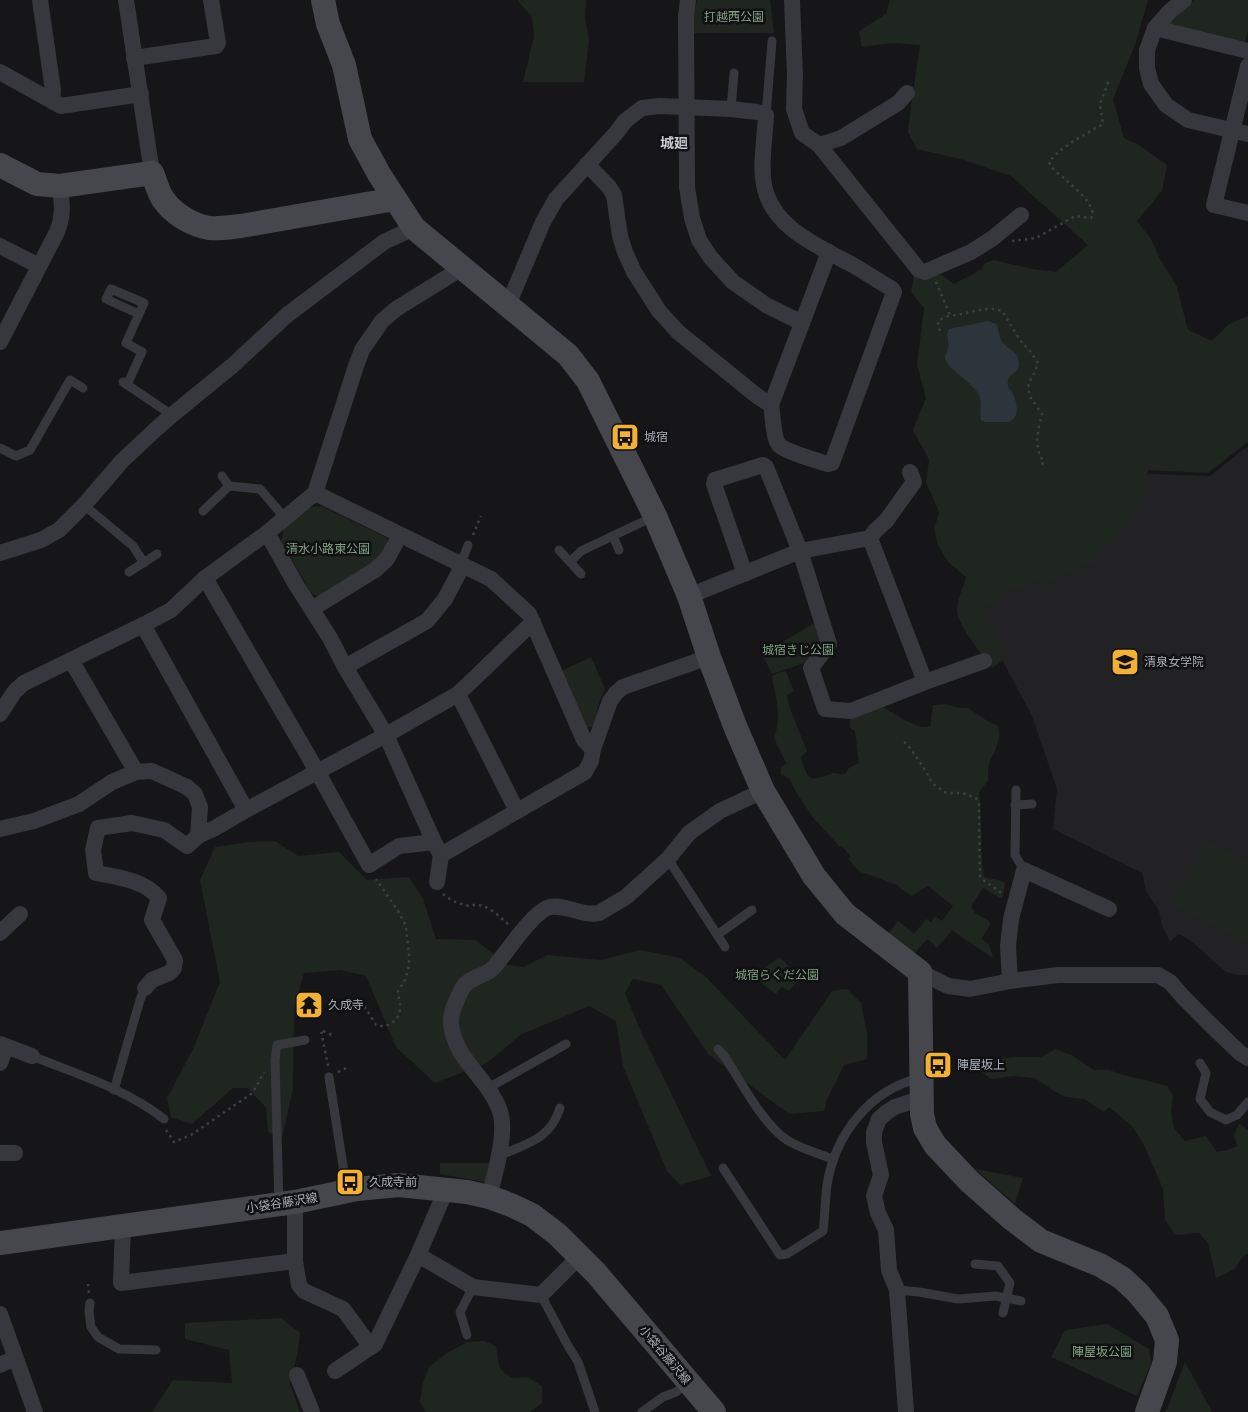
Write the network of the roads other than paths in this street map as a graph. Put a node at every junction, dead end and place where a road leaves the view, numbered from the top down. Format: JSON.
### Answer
{"nodes":[{"id":1,"x":40,"y":0,"type":"edge"},
{"id":2,"x":126,"y":0,"type":"edge"},
{"id":3,"x":211,"y":0,"type":"edge"},
{"id":4,"x":323,"y":0,"type":"edge"},
{"id":5,"x":688,"y":0,"type":"edge"},
{"id":6,"x":792,"y":0,"type":"edge"},
{"id":7,"x":1184,"y":0,"type":"edge"},
{"id":8,"x":1155,"y":28,"type":"junction"},
{"id":9,"x":772,"y":41,"type":"dead end"},
{"id":10,"x":1248,"y":51,"type":"edge"},
{"id":11,"x":134,"y":58,"type":"junction"},
{"id":12,"x":1248,"y":66,"type":"edge"},
{"id":13,"x":0,"y":72,"type":"edge"},
{"id":14,"x":734,"y":73,"type":"dead end"},
{"id":15,"x":907,"y":93,"type":"dead end"},
{"id":16,"x":141,"y":94,"type":"junction"},
{"id":17,"x":52,"y":101,"type":"junction"},
{"id":18,"x":687,"y":107,"type":"junction"},
{"id":19,"x":731,"y":109,"type":"junction"},
{"id":20,"x":766,"y":115,"type":"junction"},
{"id":21,"x":1240,"y":132,"type":"edge"},
{"id":22,"x":819,"y":145,"type":"junction"},
{"id":23,"x":586,"y":164,"type":"junction"},
{"id":24,"x":0,"y":165,"type":"edge"},
{"id":25,"x":152,"y":173,"type":"junction"},
{"id":26,"x":60,"y":186,"type":"junction"},
{"id":27,"x":395,"y":199,"type":"junction"},
{"id":28,"x":1248,"y":213,"type":"edge"},
{"id":29,"x":1021,"y":215,"type":"dead end"},
{"id":30,"x":414,"y":228,"type":"junction"},
{"id":31,"x":0,"y":246,"type":"edge"},
{"id":32,"x":829,"y":252,"type":"junction"},
{"id":33,"x":39,"y":266,"type":"junction"},
{"id":34,"x":462,"y":268,"type":"junction"},
{"id":35,"x":508,"y":305,"type":"junction"},
{"id":36,"x":140,"y":314,"type":"dead end"},
{"id":37,"x":802,"y":324,"type":"junction"},
{"id":38,"x":0,"y":342,"type":"edge"},
{"id":39,"x":82,"y":388,"type":"dead end"},
{"id":40,"x":771,"y":405,"type":"junction"},
{"id":41,"x":172,"y":415,"type":"junction"},
{"id":42,"x":0,"y":448,"type":"edge"},
{"id":43,"x":910,"y":472,"type":"dead end"},
{"id":44,"x":222,"y":476,"type":"dead end"},
{"id":45,"x":229,"y":486,"type":"junction"},
{"id":46,"x":315,"y":493,"type":"junction"},
{"id":47,"x":84,"y":505,"type":"junction"},
{"id":48,"x":203,"y":512,"type":"dead end"},
{"id":49,"x":655,"y":516,"type":"junction"},
{"id":50,"x":285,"y":518,"type":"junction"},
{"id":51,"x":267,"y":533,"type":"junction"},
{"id":52,"x":400,"y":535,"type":"junction"},
{"id":53,"x":613,"y":536,"type":"junction"},
{"id":54,"x":870,"y":538,"type":"junction"},
{"id":55,"x":468,"y":545,"type":"road end"},
{"id":56,"x":559,"y":550,"type":"dead end"},
{"id":57,"x":619,"y":550,"type":"dead end"},
{"id":58,"x":800,"y":551,"type":"junction"},
{"id":59,"x":0,"y":553,"type":"edge"},
{"id":60,"x":157,"y":554,"type":"dead end"},
{"id":61,"x":570,"y":562,"type":"junction"},
{"id":62,"x":144,"y":563,"type":"junction"},
{"id":63,"x":462,"y":565,"type":"junction"},
{"id":64,"x":129,"y":572,"type":"dead end"},
{"id":65,"x":581,"y":574,"type":"dead end"},
{"id":66,"x":745,"y":574,"type":"junction"},
{"id":67,"x":205,"y":578,"type":"junction"},
{"id":68,"x":689,"y":596,"type":"junction"},
{"id":69,"x":312,"y":609,"type":"junction"},
{"id":70,"x":533,"y":622,"type":"junction"},
{"id":71,"x":143,"y":625,"type":"junction"},
{"id":72,"x":709,"y":657,"type":"junction"},
{"id":73,"x":71,"y":660,"type":"junction"},
{"id":74,"x":984,"y":661,"type":"dead end"},
{"id":75,"x":345,"y":667,"type":"junction"},
{"id":76,"x":925,"y":682,"type":"junction"},
{"id":77,"x":458,"y":694,"type":"junction"},
{"id":78,"x":0,"y":714,"type":"edge"},
{"id":79,"x":386,"y":735,"type":"junction"},
{"id":80,"x":593,"y":749,"type":"junction"},
{"id":81,"x":136,"y":772,"type":"junction"},
{"id":82,"x":317,"y":772,"type":"junction"},
{"id":83,"x":1016,"y":790,"type":"dead end"},
{"id":84,"x":762,"y":791,"type":"junction"},
{"id":85,"x":1032,"y":804,"type":"dead end"},
{"id":86,"x":1015,"y":805,"type":"junction"},
{"id":87,"x":246,"y":810,"type":"junction"},
{"id":88,"x":517,"y":811,"type":"junction"},
{"id":89,"x":0,"y":829,"type":"edge"},
{"id":90,"x":198,"y":836,"type":"junction"},
{"id":91,"x":438,"y":848,"type":"junction"},
{"id":92,"x":668,"y":859,"type":"junction"},
{"id":93,"x":1024,"y":870,"type":"junction"},
{"id":94,"x":437,"y":882,"type":"road end"},
{"id":95,"x":1109,"y":909,"type":"dead end"},
{"id":96,"x":752,"y":910,"type":"dead end"},
{"id":97,"x":20,"y":914,"type":"dead end"},
{"id":98,"x":0,"y":933,"type":"edge"},
{"id":99,"x":718,"y":935,"type":"junction"},
{"id":100,"x":725,"y":947,"type":"dead end"},
{"id":101,"x":920,"y":972,"type":"junction"},
{"id":102,"x":1010,"y":981,"type":"junction"},
{"id":103,"x":145,"y":988,"type":"joint"},
{"id":104,"x":305,"y":1040,"type":"dead end"},
{"id":105,"x":566,"y":1044,"type":"dead end"},
{"id":106,"x":3,"y":1045,"type":"edge"},
{"id":107,"x":718,"y":1049,"type":"dead end"},
{"id":108,"x":32,"y":1056,"type":"joint"},
{"id":109,"x":1248,"y":1058,"type":"edge"},
{"id":110,"x":0,"y":1063,"type":"edge"},
{"id":111,"x":1200,"y":1063,"type":"dead end"},
{"id":112,"x":329,"y":1077,"type":"road end"},
{"id":113,"x":488,"y":1088,"type":"junction"},
{"id":114,"x":922,"y":1088,"type":"junction"},
{"id":115,"x":114,"y":1090,"type":"junction"},
{"id":116,"x":1248,"y":1102,"type":"edge"},
{"id":117,"x":560,"y":1108,"type":"dead end"},
{"id":118,"x":164,"y":1119,"type":"road end"},
{"id":119,"x":499,"y":1156,"type":"junction"},
{"id":120,"x":834,"y":1160,"type":"junction"},
{"id":121,"x":724,"y":1168,"type":"dead end"},
{"id":122,"x":446,"y":1190,"type":"junction"},
{"id":123,"x":347,"y":1191,"type":"junction"},
{"id":124,"x":489,"y":1197,"type":"junction"},
{"id":125,"x":287,"y":1203,"type":"junction"},
{"id":126,"x":123,"y":1226,"type":"junction"},
{"id":127,"x":0,"y":1242,"type":"edge"},
{"id":128,"x":418,"y":1255,"type":"junction"},
{"id":129,"x":580,"y":1256,"type":"junction"},
{"id":130,"x":295,"y":1261,"type":"junction"},
{"id":131,"x":975,"y":1264,"type":"dead end"},
{"id":132,"x":473,"y":1287,"type":"junction"},
{"id":133,"x":897,"y":1290,"type":"junction"},
{"id":134,"x":541,"y":1295,"type":"junction"},
{"id":135,"x":1007,"y":1298,"type":"junction"},
{"id":136,"x":1021,"y":1301,"type":"dead end"},
{"id":137,"x":90,"y":1303,"type":"dead end"},
{"id":138,"x":1003,"y":1313,"type":"dead end"},
{"id":139,"x":0,"y":1314,"type":"edge"},
{"id":140,"x":467,"y":1335,"type":"dead end"},
{"id":141,"x":371,"y":1347,"type":"junction"},
{"id":142,"x":156,"y":1350,"type":"dead end"},
{"id":143,"x":15,"y":1358,"type":"junction"},
{"id":144,"x":0,"y":1365,"type":"edge"},
{"id":145,"x":334,"y":1371,"type":"dead end"},
{"id":146,"x":297,"y":1375,"type":"dead end"},
{"id":147,"x":688,"y":1383,"type":"junction"},
{"id":148,"x":35,"y":1412,"type":"edge"},
{"id":149,"x":312,"y":1412,"type":"edge"},
{"id":150,"x":595,"y":1412,"type":"edge"},
{"id":151,"x":642,"y":1412,"type":"edge"},
{"id":152,"x":714,"y":1412,"type":"edge"},
{"id":153,"x":906,"y":1412,"type":"edge"},
{"id":154,"x":1147,"y":1412,"type":"edge"}],
"edges":[{"from":1,"to":17,"type":"street"},
{"from":2,"to":11,"type":"street"},
{"from":3,"to":11,"type":"street"},
{"from":4,"to":27,"type":"street"},
{"from":5,"to":18,"type":"street"},
{"from":6,"to":22,"type":"street"},
{"from":7,"to":8,"type":"street"},
{"from":8,"to":10,"type":"street"},
{"from":8,"to":21,"type":"street"},
{"from":9,"to":20,"type":"lane"},
{"from":11,"to":16,"type":"street"},
{"from":12,"to":21,"type":"street"},
{"from":13,"to":17,"type":"street"},
{"from":14,"to":19,"type":"lane"},
{"from":15,"to":22,"type":"street"},
{"from":16,"to":17,"type":"street"},
{"from":16,"to":25,"type":"street"},
{"from":18,"to":19,"type":"street"},
{"from":18,"to":23,"type":"street"},
{"from":18,"to":37,"type":"street"},
{"from":19,"to":20,"type":"street"},
{"from":20,"to":32,"type":"street"},
{"from":21,"to":28,"type":"street"},
{"from":22,"to":29,"type":"street"},
{"from":23,"to":35,"type":"street"},
{"from":23,"to":40,"type":"street"},
{"from":24,"to":26,"type":"street"},
{"from":25,"to":26,"type":"street"},
{"from":25,"to":27,"type":"street"},
{"from":26,"to":33,"type":"street"},
{"from":27,"to":30,"type":"street"},
{"from":30,"to":34,"type":"street"},
{"from":30,"to":41,"type":"street"},
{"from":31,"to":33,"type":"street"},
{"from":32,"to":37,"type":"street"},
{"from":32,"to":40,"type":"street"},
{"from":33,"to":38,"type":"street"},
{"from":34,"to":35,"type":"street"},
{"from":34,"to":46,"type":"street"},
{"from":35,"to":49,"type":"street"},
{"from":36,"to":41,"type":"lane"},
{"from":37,"to":40,"type":"street"},
{"from":39,"to":42,"type":"lane"},
{"from":41,"to":47,"type":"street"},
{"from":43,"to":54,"type":"street"},
{"from":44,"to":45,"type":"lane"},
{"from":45,"to":48,"type":"lane"},
{"from":45,"to":50,"type":"lane"},
{"from":46,"to":50,"type":"street"},
{"from":46,"to":52,"type":"street"},
{"from":47,"to":59,"type":"street"},
{"from":47,"to":62,"type":"lane"},
{"from":49,"to":53,"type":"lane"},
{"from":49,"to":68,"type":"street"},
{"from":50,"to":51,"type":"street"},
{"from":51,"to":67,"type":"street"},
{"from":51,"to":69,"type":"street"},
{"from":52,"to":63,"type":"street"},
{"from":52,"to":69,"type":"street"},
{"from":53,"to":57,"type":"lane"},
{"from":53,"to":61,"type":"lane"},
{"from":54,"to":58,"type":"street"},
{"from":54,"to":76,"type":"street"},
{"from":55,"to":63,"type":"lane"},
{"from":56,"to":61,"type":"lane"},
{"from":58,"to":66,"type":"street"},
{"from":58,"to":66,"type":"street"},
{"from":58,"to":76,"type":"street"},
{"from":60,"to":62,"type":"lane"},
{"from":61,"to":65,"type":"lane"},
{"from":62,"to":64,"type":"lane"},
{"from":63,"to":70,"type":"street"},
{"from":63,"to":75,"type":"street"},
{"from":66,"to":68,"type":"street"},
{"from":67,"to":71,"type":"street"},
{"from":67,"to":82,"type":"street"},
{"from":68,"to":72,"type":"street"},
{"from":69,"to":75,"type":"street"},
{"from":70,"to":77,"type":"street"},
{"from":70,"to":80,"type":"street"},
{"from":71,"to":73,"type":"street"},
{"from":71,"to":87,"type":"street"},
{"from":72,"to":80,"type":"street"},
{"from":72,"to":84,"type":"street"},
{"from":73,"to":78,"type":"street"},
{"from":73,"to":81,"type":"street"},
{"from":74,"to":76,"type":"street"},
{"from":75,"to":79,"type":"street"},
{"from":77,"to":79,"type":"street"},
{"from":77,"to":88,"type":"street"},
{"from":79,"to":82,"type":"street"},
{"from":79,"to":91,"type":"street"},
{"from":80,"to":88,"type":"street"},
{"from":81,"to":89,"type":"street"},
{"from":81,"to":90,"type":"street"},
{"from":82,"to":87,"type":"street"},
{"from":82,"to":91,"type":"street"},
{"from":83,"to":86,"type":"lane"},
{"from":84,"to":92,"type":"street"},
{"from":84,"to":101,"type":"street"},
{"from":85,"to":86,"type":"lane"},
{"from":86,"to":93,"type":"lane"},
{"from":87,"to":90,"type":"street"},
{"from":88,"to":91,"type":"street"},
{"from":90,"to":103,"type":"street"},
{"from":91,"to":94,"type":"street"},
{"from":92,"to":99,"type":"lane"},
{"from":92,"to":113,"type":"street"},
{"from":93,"to":95,"type":"street"},
{"from":93,"to":102,"type":"street"},
{"from":96,"to":99,"type":"lane"},
{"from":97,"to":98,"type":"street"},
{"from":99,"to":100,"type":"lane"},
{"from":101,"to":102,"type":"street"},
{"from":101,"to":114,"type":"street"},
{"from":102,"to":109,"type":"street"},
{"from":103,"to":115,"type":"lane"},
{"from":104,"to":125,"type":"lane"},
{"from":105,"to":113,"type":"lane"},
{"from":106,"to":108,"type":"street"},
{"from":106,"to":110,"type":"street"},
{"from":107,"to":120,"type":"lane"},
{"from":108,"to":115,"type":"lane"},
{"from":111,"to":116,"type":"lane"},
{"from":112,"to":123,"type":"lane"},
{"from":113,"to":119,"type":"street"},
{"from":114,"to":120,"type":"lane"},
{"from":114,"to":133,"type":"street"},
{"from":114,"to":154,"type":"street"},
{"from":115,"to":118,"type":"lane"},
{"from":117,"to":119,"type":"lane"},
{"from":119,"to":124,"type":"street"},
{"from":120,"to":121,"type":"lane"},
{"from":122,"to":123,"type":"street","name":"小袋谷藤沢線"},
{"from":122,"to":124,"type":"street","name":"小袋谷藤沢線"},
{"from":122,"to":128,"type":"street"},
{"from":123,"to":125,"type":"street","name":"小袋谷藤沢線"},
{"from":124,"to":129,"type":"street","name":"小袋谷藤沢線"},
{"from":125,"to":126,"type":"street","name":"小袋谷藤沢線"},
{"from":125,"to":130,"type":"street"},
{"from":126,"to":127,"type":"street","name":"小袋谷藤沢線"},
{"from":126,"to":130,"type":"street"},
{"from":128,"to":132,"type":"street"},
{"from":128,"to":141,"type":"street"},
{"from":129,"to":134,"type":"street"},
{"from":129,"to":147,"type":"street","name":"小袋谷藤沢線"},
{"from":130,"to":141,"type":"street"},
{"from":131,"to":135,"type":"lane"},
{"from":132,"to":134,"type":"street"},
{"from":132,"to":140,"type":"lane"},
{"from":133,"to":135,"type":"lane"},
{"from":133,"to":153,"type":"street"},
{"from":134,"to":150,"type":"lane"},
{"from":135,"to":136,"type":"lane"},
{"from":135,"to":138,"type":"lane"},
{"from":137,"to":142,"type":"lane"},
{"from":139,"to":143,"type":"street"},
{"from":141,"to":145,"type":"street"},
{"from":143,"to":144,"type":"street"},
{"from":143,"to":148,"type":"street"},
{"from":146,"to":149,"type":"street"},
{"from":147,"to":151,"type":"lane"},
{"from":147,"to":152,"type":"street","name":"小袋谷藤沢線"}]}
